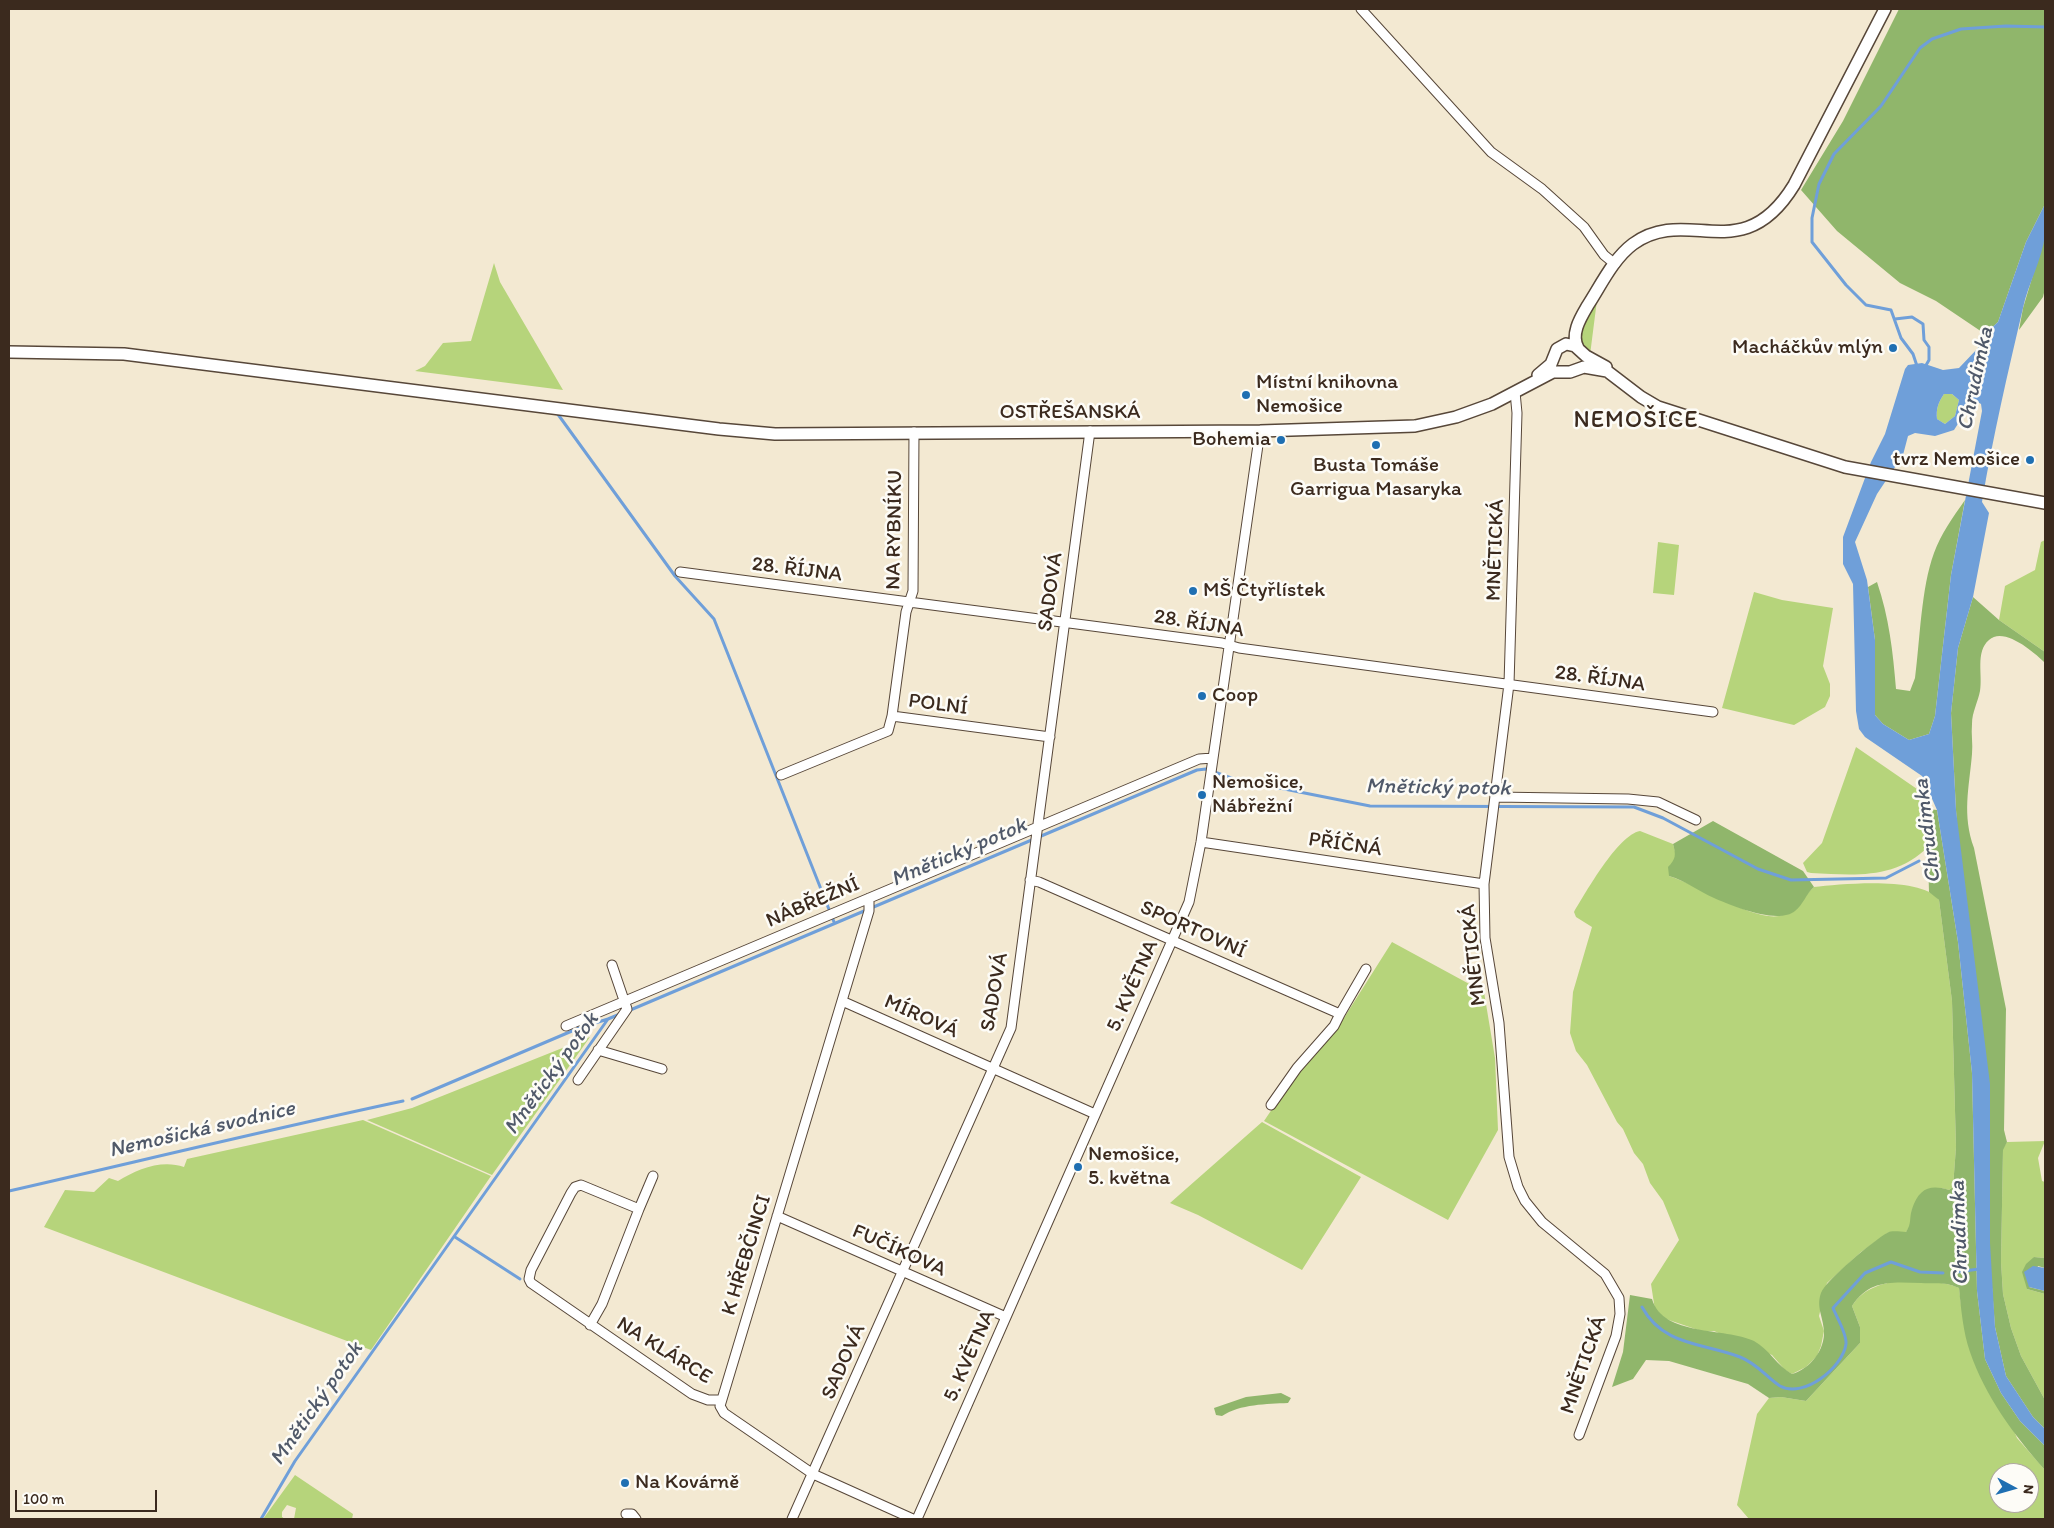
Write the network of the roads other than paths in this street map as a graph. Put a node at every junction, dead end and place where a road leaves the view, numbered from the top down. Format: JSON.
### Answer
{"nodes":[{"id":1,"x":1361,"y":9,"type":"edge"},
{"id":2,"x":1884,"y":9,"type":"edge"},
{"id":3,"x":1614,"y":264,"type":"junction"},
{"id":4,"x":1585,"y":310,"type":"junction"},
{"id":5,"x":1578,"y":349,"type":"junction"},
{"id":6,"x":1557,"y":351,"type":"junction"},
{"id":7,"x":9,"y":352,"type":"edge"},
{"id":8,"x":1571,"y":370,"type":"junction"},
{"id":9,"x":1620,"y":380,"type":"junction"},
{"id":10,"x":1519,"y":390,"type":"junction"},
{"id":11,"x":1090,"y":431,"type":"junction"},
{"id":12,"x":914,"y":432,"type":"junction"},
{"id":13,"x":1260,"y":432,"type":"junction"},
{"id":14,"x":2045,"y":503,"type":"edge"},
{"id":15,"x":680,"y":572,"type":"dead end"},
{"id":16,"x":911,"y":602,"type":"junction"},
{"id":17,"x":1065,"y":622,"type":"junction"},
{"id":18,"x":1230,"y":646,"type":"junction"},
{"id":19,"x":1509,"y":684,"type":"junction"},
{"id":20,"x":1713,"y":712,"type":"dead end"},
{"id":21,"x":892,"y":716,"type":"junction"},
{"id":22,"x":1050,"y":737,"type":"junction"},
{"id":23,"x":1213,"y":760,"type":"junction"},
{"id":24,"x":781,"y":775,"type":"dead end"},
{"id":25,"x":1495,"y":797,"type":"junction"},
{"id":26,"x":1696,"y":820,"type":"dead end"},
{"id":27,"x":1037,"y":830,"type":"junction"},
{"id":28,"x":1201,"y":842,"type":"junction"},
{"id":29,"x":1030,"y":880,"type":"junction"},
{"id":30,"x":1484,"y":884,"type":"junction"},
{"id":31,"x":870,"y":904,"type":"junction"},
{"id":32,"x":1172,"y":940,"type":"junction"},
{"id":33,"x":612,"y":965,"type":"dead end"},
{"id":34,"x":1366,"y":970,"type":"dead end"},
{"id":35,"x":842,"y":1001,"type":"junction"},
{"id":36,"x":626,"y":1002,"type":"junction"},
{"id":37,"x":1340,"y":1014,"type":"junction"},
{"id":38,"x":566,"y":1026,"type":"dead end"},
{"id":39,"x":598,"y":1050,"type":"junction"},
{"id":40,"x":994,"y":1068,"type":"junction"},
{"id":41,"x":662,"y":1069,"type":"dead end"},
{"id":42,"x":578,"y":1080,"type":"dead end"},
{"id":43,"x":1271,"y":1105,"type":"dead end"},
{"id":44,"x":1095,"y":1114,"type":"junction"},
{"id":45,"x":653,"y":1176,"type":"dead end"},
{"id":46,"x":639,"y":1209,"type":"junction"},
{"id":47,"x":777,"y":1216,"type":"junction"},
{"id":48,"x":903,"y":1272,"type":"junction"},
{"id":49,"x":1006,"y":1317,"type":"junction"},
{"id":50,"x":590,"y":1325,"type":"junction"},
{"id":51,"x":721,"y":1400,"type":"junction"},
{"id":52,"x":1579,"y":1435,"type":"dead end"},
{"id":53,"x":813,"y":1474,"type":"junction"},
{"id":54,"x":624,"y":1513,"type":"edge"},
{"id":55,"x":636,"y":1519,"type":"edge"},
{"id":56,"x":792,"y":1519,"type":"edge"},
{"id":57,"x":915,"y":1519,"type":"edge"}],
"edges":[{"from":1,"to":3,"type":"street"},
{"from":2,"to":3,"type":"street"},
{"from":3,"to":4,"type":"street"},
{"from":4,"to":5,"type":"street"},
{"from":4,"to":6,"type":"street"},
{"from":5,"to":6,"type":"street"},
{"from":5,"to":8,"type":"street"},
{"from":5,"to":9,"type":"street"},
{"from":6,"to":8,"type":"street"},
{"from":6,"to":10,"type":"street"},
{"from":7,"to":12,"type":"street","name":"OSTŘEŠANSKÁ"},
{"from":8,"to":9,"type":"street"},
{"from":8,"to":10,"type":"street"},
{"from":9,"to":14,"type":"street"},
{"from":10,"to":13,"type":"street","name":"OSTŘEŠANSKÁ"},
{"from":10,"to":19,"type":"street","name":"MNĚTICKÁ"},
{"from":11,"to":12,"type":"street","name":"OSTŘEŠANSKÁ"},
{"from":11,"to":13,"type":"street","name":"OSTŘEŠANSKÁ"},
{"from":11,"to":17,"type":"street","name":"SADOVÁ"},
{"from":12,"to":16,"type":"street","name":"NA RYBNÍKU"},
{"from":13,"to":18,"type":"street","name":"5. KVĚTNA"},
{"from":15,"to":16,"type":"street","name":"28. ŘÍJNA"},
{"from":16,"to":17,"type":"street","name":"28. ŘÍJNA"},
{"from":16,"to":21,"type":"street","name":"NA RYBNÍKU"},
{"from":17,"to":18,"type":"street","name":"28. ŘÍJNA"},
{"from":17,"to":22,"type":"street","name":"SADOVÁ"},
{"from":18,"to":19,"type":"street","name":"28. ŘÍJNA"},
{"from":18,"to":23,"type":"street","name":"5. KVĚTNA"},
{"from":19,"to":20,"type":"street","name":"28. ŘÍJNA"},
{"from":19,"to":25,"type":"street","name":"MNĚTICKÁ"},
{"from":21,"to":22,"type":"street","name":"POLNÍ"},
{"from":21,"to":24,"type":"street","name":"POLNÍ"},
{"from":22,"to":27,"type":"street","name":"SADOVÁ"},
{"from":23,"to":27,"type":"street","name":"NÁBŘEŽNÍ"},
{"from":23,"to":28,"type":"street","name":"5. KVĚTNA"},
{"from":25,"to":26,"type":"street"},
{"from":25,"to":30,"type":"street","name":"MNĚTICKÁ"},
{"from":27,"to":29,"type":"street","name":"SADOVÁ"},
{"from":27,"to":31,"type":"street","name":"NÁBŘEŽNÍ"},
{"from":28,"to":30,"type":"street","name":"PŘÍČNÁ"},
{"from":28,"to":32,"type":"street","name":"5. KVĚTNA"},
{"from":29,"to":32,"type":"street","name":"SPORTOVNÍ"},
{"from":29,"to":40,"type":"street","name":"SADOVÁ"},
{"from":30,"to":52,"type":"street","name":"MNĚTICKÁ"},
{"from":31,"to":35,"type":"street","name":"K HŘEBČINCI"},
{"from":31,"to":36,"type":"street","name":"NÁBŘEŽNÍ"},
{"from":32,"to":37,"type":"street","name":"SPORTOVNÍ"},
{"from":32,"to":44,"type":"street","name":"5. KVĚTNA"},
{"from":33,"to":36,"type":"street"},
{"from":34,"to":37,"type":"street"},
{"from":35,"to":40,"type":"street","name":"MÍROVÁ"},
{"from":35,"to":47,"type":"street","name":"K HŘEBČINCI"},
{"from":36,"to":38,"type":"street","name":"NÁBŘEŽNÍ"},
{"from":36,"to":39,"type":"street"},
{"from":37,"to":43,"type":"street"},
{"from":39,"to":41,"type":"street"},
{"from":39,"to":42,"type":"street"},
{"from":40,"to":44,"type":"street","name":"MÍROVÁ"},
{"from":40,"to":48,"type":"street","name":"SADOVÁ"},
{"from":44,"to":49,"type":"street","name":"5. KVĚTNA"},
{"from":45,"to":46,"type":"street","name":"NA KLÁRCE"},
{"from":46,"to":50,"type":"street","name":"NA KLÁRCE"},
{"from":46,"to":50,"type":"street","name":"NA KLÁRCE"},
{"from":47,"to":48,"type":"street","name":"FUČÍKOVA"},
{"from":47,"to":51,"type":"street","name":"K HŘEBČINCI"},
{"from":48,"to":49,"type":"street","name":"FUČÍKOVA"},
{"from":48,"to":53,"type":"street","name":"SADOVÁ"},
{"from":49,"to":57,"type":"street","name":"5. KVĚTNA"},
{"from":50,"to":51,"type":"street","name":"NA KLÁRCE"},
{"from":51,"to":53,"type":"street"},
{"from":53,"to":56,"type":"street","name":"SADOVÁ"},
{"from":53,"to":57,"type":"street"},
{"from":54,"to":55,"type":"street"}]}
